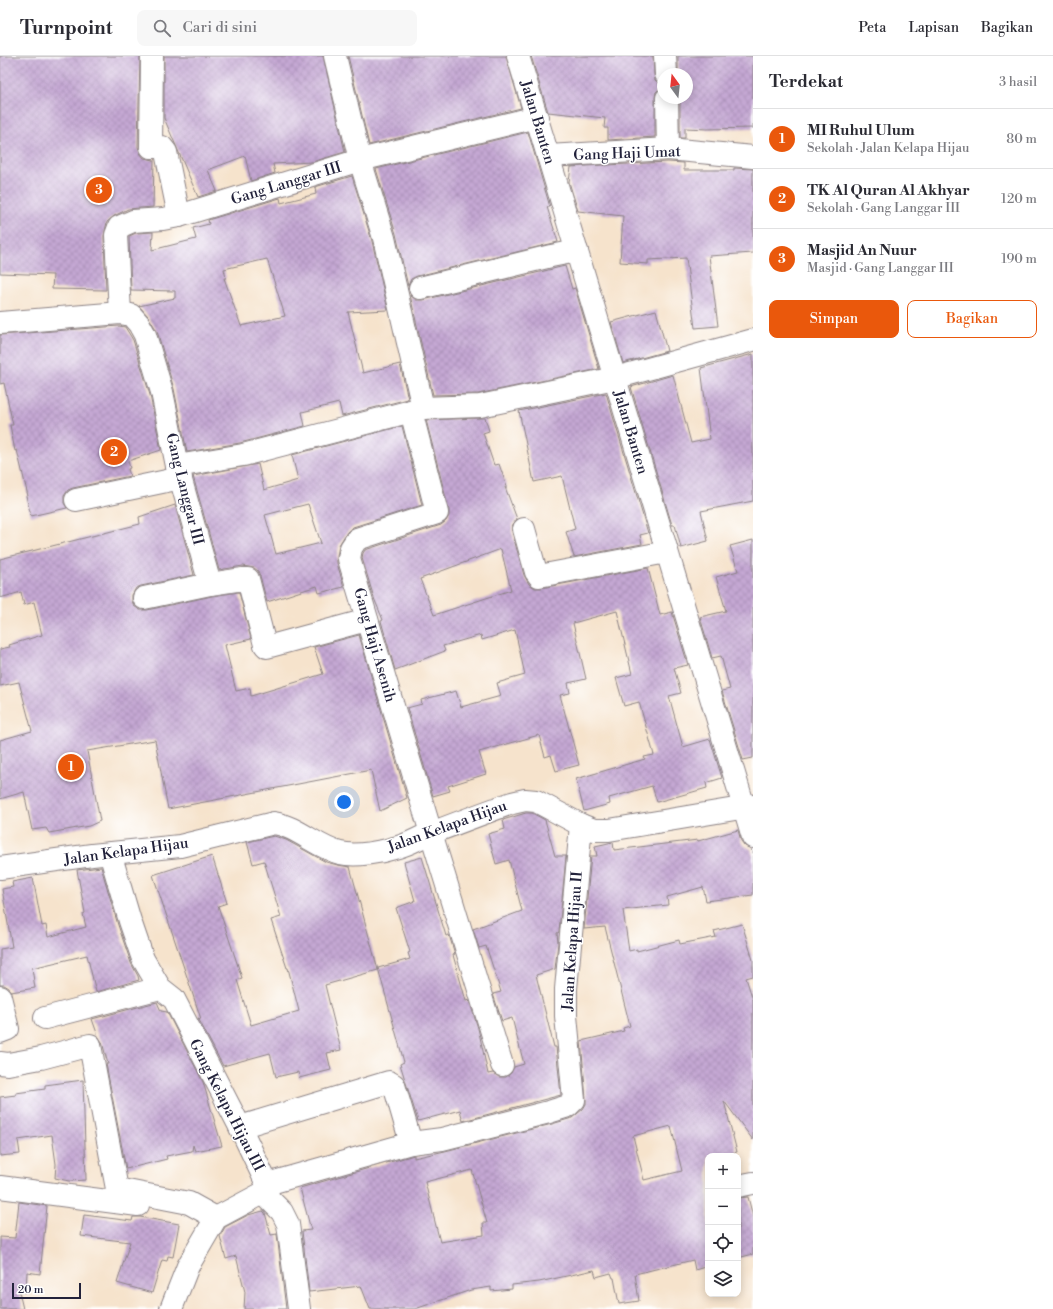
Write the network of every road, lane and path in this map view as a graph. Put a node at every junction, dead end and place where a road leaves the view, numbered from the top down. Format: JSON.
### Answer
{"nodes":[{"id":1,"x":152,"y":56,"type":"edge"},
{"id":2,"x":335,"y":56,"type":"edge"},
{"id":3,"x":518,"y":56,"type":"edge"},
{"id":4,"x":665,"y":56,"type":"edge"},
{"id":5,"x":666,"y":68,"type":"edge"},
{"id":6,"x":666,"y":104,"type":"edge"},
{"id":7,"x":537,"y":117,"type":"junction"},
{"id":8,"x":668,"y":149,"type":"junction"},
{"id":9,"x":548,"y":156,"type":"junction"},
{"id":10,"x":753,"y":157,"type":"edge"},
{"id":11,"x":360,"y":160,"type":"junction"},
{"id":12,"x":179,"y":216,"type":"junction"},
{"id":13,"x":577,"y":251,"type":"junction"},
{"id":14,"x":420,"y":288,"type":"dead end"},
{"id":15,"x":120,"y":313,"type":"junction"},
{"id":16,"x":0,"y":323,"type":"edge"},
{"id":17,"x":753,"y":340,"type":"edge"},
{"id":18,"x":615,"y":378,"type":"junction"},
{"id":19,"x":417,"y":409,"type":"junction"},
{"id":20,"x":179,"y":472,"type":"junction"},
{"id":21,"x":76,"y":500,"type":"dead end"},
{"id":22,"x":524,"y":529,"type":"dead end"},
{"id":23,"x":668,"y":552,"type":"junction"},
{"id":24,"x":210,"y":584,"type":"junction"},
{"id":25,"x":144,"y":598,"type":"dead end"},
{"id":26,"x":367,"y":620,"type":"junction"},
{"id":27,"x":749,"y":807,"type":"edge"},
{"id":28,"x":581,"y":825,"type":"junction"},
{"id":29,"x":431,"y":833,"type":"junction"},
{"id":30,"x":753,"y":837,"type":"edge"},
{"id":31,"x":110,"y":853,"type":"junction"},
{"id":32,"x":0,"y":868,"type":"edge"},
{"id":33,"x":160,"y":988,"type":"junction"},
{"id":34,"x":0,"y":997,"type":"edge"},
{"id":35,"x":45,"y":1018,"type":"dead end"},
{"id":36,"x":0,"y":1032,"type":"edge"},
{"id":37,"x":0,"y":1063,"type":"edge"},
{"id":38,"x":502,"y":1065,"type":"dead end"},
{"id":39,"x":240,"y":1127,"type":"junction"},
{"id":40,"x":411,"y":1143,"type":"junction"},
{"id":41,"x":753,"y":1183,"type":"edge"},
{"id":42,"x":741,"y":1185,"type":"edge"},
{"id":43,"x":0,"y":1186,"type":"edge"},
{"id":44,"x":265,"y":1188,"type":"junction"},
{"id":45,"x":216,"y":1218,"type":"junction"},
{"id":46,"x":171,"y":1309,"type":"edge"},
{"id":47,"x":299,"y":1309,"type":"edge"}],
"edges":[{"from":1,"to":12,"type":"street"},
{"from":2,"to":11,"type":"street"},
{"from":3,"to":7,"type":"street","name":"Jalan Banten"},
{"from":4,"to":5,"type":"street"},
{"from":6,"to":8,"type":"street"},
{"from":7,"to":9,"type":"street","name":"Jalan Banten"},
{"from":7,"to":11,"type":"street","name":"Gang Langgar III"},
{"from":8,"to":9,"type":"street","name":"Gang Haji Umat"},
{"from":8,"to":10,"type":"street","name":"Gang Haji Umat"},
{"from":9,"to":13,"type":"street","name":"Jalan Banten"},
{"from":11,"to":12,"type":"street","name":"Gang Langgar III"},
{"from":11,"to":19,"type":"street"},
{"from":12,"to":15,"type":"street","name":"Gang Langgar III"},
{"from":13,"to":14,"type":"street"},
{"from":13,"to":18,"type":"street","name":"Jalan Banten"},
{"from":15,"to":16,"type":"street"},
{"from":15,"to":20,"type":"street","name":"Gang Langgar III"},
{"from":17,"to":18,"type":"street"},
{"from":18,"to":19,"type":"street"},
{"from":18,"to":23,"type":"street","name":"Jalan Banten"},
{"from":19,"to":20,"type":"street"},
{"from":19,"to":26,"type":"street","name":"Gang Haji Asenih"},
{"from":20,"to":21,"type":"street"},
{"from":20,"to":24,"type":"street","name":"Gang Langgar III"},
{"from":22,"to":23,"type":"street"},
{"from":23,"to":27,"type":"street","name":"Jalan Banten"},
{"from":24,"to":25,"type":"street"},
{"from":24,"to":26,"type":"street"},
{"from":26,"to":29,"type":"street","name":"Gang Haji Asenih"},
{"from":27,"to":28,"type":"street","name":"Jalan Kelapa Hijau"},
{"from":27,"to":30,"type":"street","name":"Jalan Banten"},
{"from":28,"to":29,"type":"street","name":"Jalan Kelapa Hijau"},
{"from":28,"to":40,"type":"street","name":"Jalan Kelapa Hijau II"},
{"from":29,"to":31,"type":"street","name":"Jalan Kelapa Hijau"},
{"from":29,"to":38,"type":"street","name":"Gang Haji Asenih"},
{"from":31,"to":32,"type":"street","name":"Jalan Kelapa Hijau"},
{"from":31,"to":33,"type":"street","name":"Gang Kelapa Hijau III"},
{"from":33,"to":35,"type":"street"},
{"from":33,"to":39,"type":"street","name":"Gang Kelapa Hijau III"},
{"from":34,"to":36,"type":"street"},
{"from":37,"to":45,"type":"street"},
{"from":39,"to":40,"type":"street"},
{"from":39,"to":44,"type":"street","name":"Gang Kelapa Hijau III"},
{"from":40,"to":44,"type":"street"},
{"from":41,"to":42,"type":"street"},
{"from":43,"to":45,"type":"street"},
{"from":44,"to":45,"type":"street","name":"Gang Kelapa Hijau III"},
{"from":44,"to":47,"type":"street"},
{"from":45,"to":46,"type":"street"}]}
